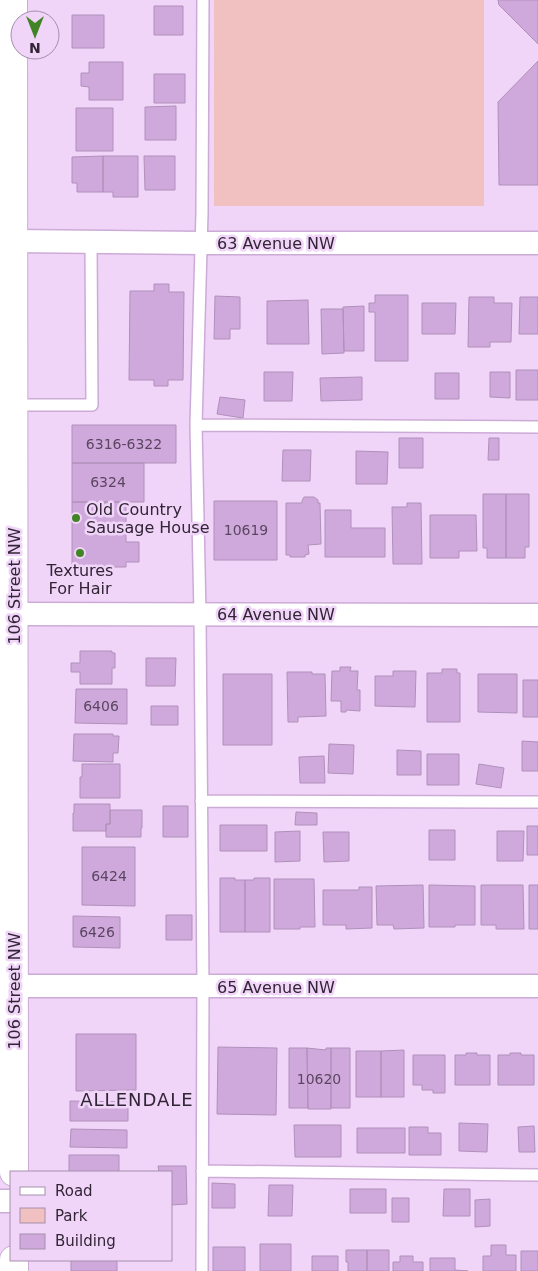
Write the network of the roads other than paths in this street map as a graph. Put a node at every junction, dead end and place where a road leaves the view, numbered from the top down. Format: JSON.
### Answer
{"nodes":[{"id":1,"x":13,"y":0,"type":"edge"},
{"id":2,"x":203,"y":0,"type":"edge"},
{"id":3,"x":7,"y":145,"type":"edge"},
{"id":4,"x":14,"y":241,"type":"junction"},
{"id":5,"x":91,"y":242,"type":"junction"},
{"id":6,"x":538,"y":243,"type":"edge"},
{"id":7,"x":201,"y":244,"type":"junction"},
{"id":8,"x":14,"y":405,"type":"junction"},
{"id":9,"x":196,"y":426,"type":"junction"},
{"id":10,"x":538,"y":427,"type":"edge"},
{"id":11,"x":7,"y":457,"type":"edge"},
{"id":12,"x":200,"y":614,"type":"junction"},
{"id":13,"x":538,"y":614,"type":"edge"},
{"id":14,"x":7,"y":616,"type":"edge"},
{"id":15,"x":202,"y":801,"type":"junction"},
{"id":16,"x":538,"y":802,"type":"edge"},
{"id":17,"x":14,"y":986,"type":"junction"},
{"id":18,"x":538,"y":986,"type":"edge"},
{"id":19,"x":203,"y":987,"type":"junction"},
{"id":20,"x":14,"y":1171,"type":"edge"},
{"id":21,"x":202,"y":1171,"type":"junction"},
{"id":22,"x":538,"y":1175,"type":"edge"},
{"id":23,"x":202,"y":1271,"type":"edge"}],
"edges":[{"from":1,"to":3,"type":"street","name":"106 Street NW"},
{"from":2,"to":7,"type":"lane"},
{"from":3,"to":4,"type":"street","name":"106 Street NW"},
{"from":4,"to":5,"type":"street","name":"63 Avenue NW"},
{"from":4,"to":8,"type":"street","name":"106 Street NW"},
{"from":5,"to":7,"type":"street","name":"63 Avenue NW"},
{"from":5,"to":8,"type":"lane"},
{"from":6,"to":7,"type":"street","name":"63 Avenue NW"},
{"from":7,"to":9,"type":"lane"},
{"from":8,"to":11,"type":"street","name":"106 Street NW"},
{"from":9,"to":10,"type":"lane"},
{"from":9,"to":12,"type":"lane"},
{"from":11,"to":14,"type":"street","name":"106 Street NW"},
{"from":12,"to":13,"type":"street","name":"64 Avenue NW"},
{"from":12,"to":14,"type":"street","name":"64 Avenue NW"},
{"from":12,"to":15,"type":"lane"},
{"from":14,"to":17,"type":"street","name":"106 Street NW"},
{"from":15,"to":16,"type":"lane"},
{"from":15,"to":19,"type":"lane"},
{"from":17,"to":19,"type":"street","name":"65 Avenue NW"},
{"from":17,"to":20,"type":"street","name":"106 Street NW"},
{"from":18,"to":19,"type":"street","name":"65 Avenue NW"},
{"from":19,"to":21,"type":"lane"},
{"from":21,"to":22,"type":"lane"},
{"from":21,"to":23,"type":"lane"}]}
